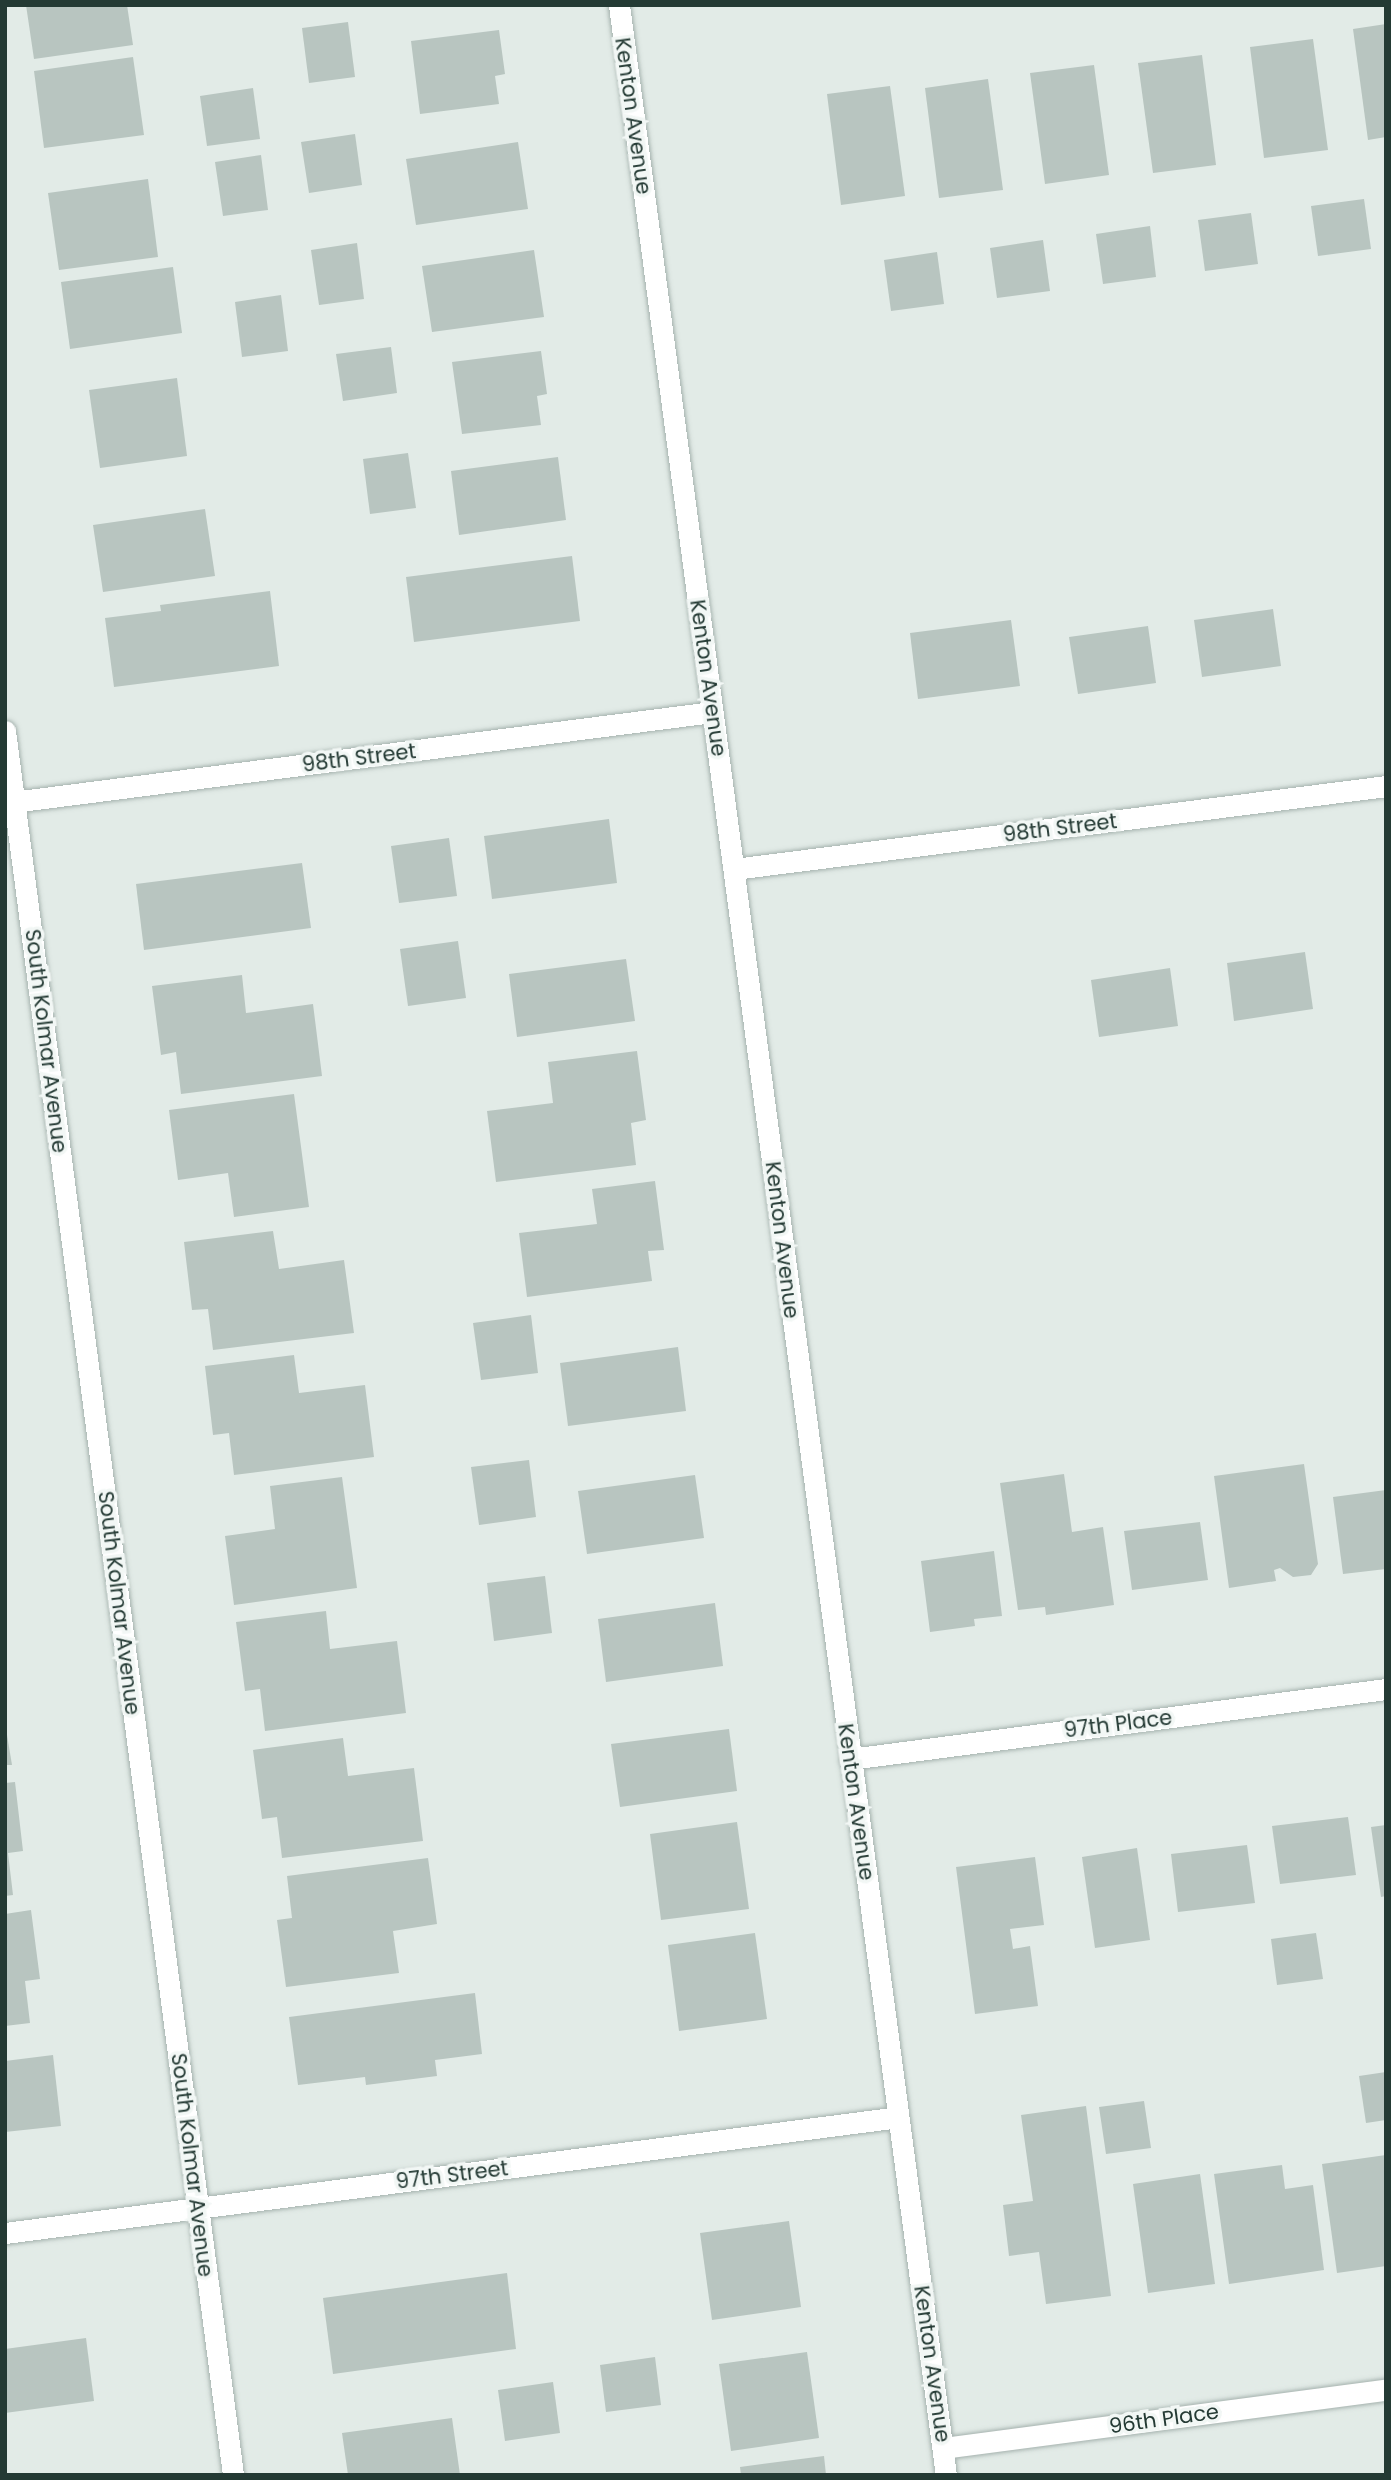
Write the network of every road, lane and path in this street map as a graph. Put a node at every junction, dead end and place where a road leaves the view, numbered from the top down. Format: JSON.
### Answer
{"nodes":[{"id":1,"x":619,"y":5,"type":"edge"},
{"id":2,"x":712,"y":712,"type":"junction"},
{"id":3,"x":5,"y":731,"type":"edge"},
{"id":4,"x":1386,"y":786,"type":"edge"},
{"id":5,"x":10,"y":803,"type":"edge"},
{"id":6,"x":734,"y":869,"type":"junction"},
{"id":7,"x":1386,"y":1689,"type":"edge"},
{"id":8,"x":850,"y":1759,"type":"junction"},
{"id":9,"x":899,"y":2117,"type":"junction"},
{"id":10,"x":198,"y":2208,"type":"junction"},
{"id":11,"x":5,"y":2233,"type":"edge"},
{"id":12,"x":1386,"y":2390,"type":"edge"},
{"id":13,"x":943,"y":2448,"type":"junction"},
{"id":14,"x":233,"y":2475,"type":"edge"},
{"id":15,"x":946,"y":2475,"type":"edge"}],
"edges":[{"from":1,"to":2,"type":"street","name":"Kenton Avenue"},
{"from":2,"to":5,"type":"street","name":"98th Street"},
{"from":2,"to":6,"type":"street","name":"Kenton Avenue"},
{"from":3,"to":5,"type":"street","name":"South Kolmar Avenue"},
{"from":4,"to":6,"type":"street","name":"98th Street"},
{"from":5,"to":10,"type":"street","name":"South Kolmar Avenue"},
{"from":6,"to":8,"type":"street","name":"Kenton Avenue"},
{"from":7,"to":8,"type":"street","name":"97th Place"},
{"from":8,"to":9,"type":"street","name":"Kenton Avenue"},
{"from":9,"to":10,"type":"street","name":"97th Street"},
{"from":9,"to":13,"type":"street","name":"Kenton Avenue"},
{"from":10,"to":11,"type":"street","name":"97th Street"},
{"from":10,"to":14,"type":"street","name":"South Kolmar Avenue"},
{"from":12,"to":13,"type":"street","name":"96th Place"},
{"from":13,"to":15,"type":"street","name":"Kenton Avenue"}]}
